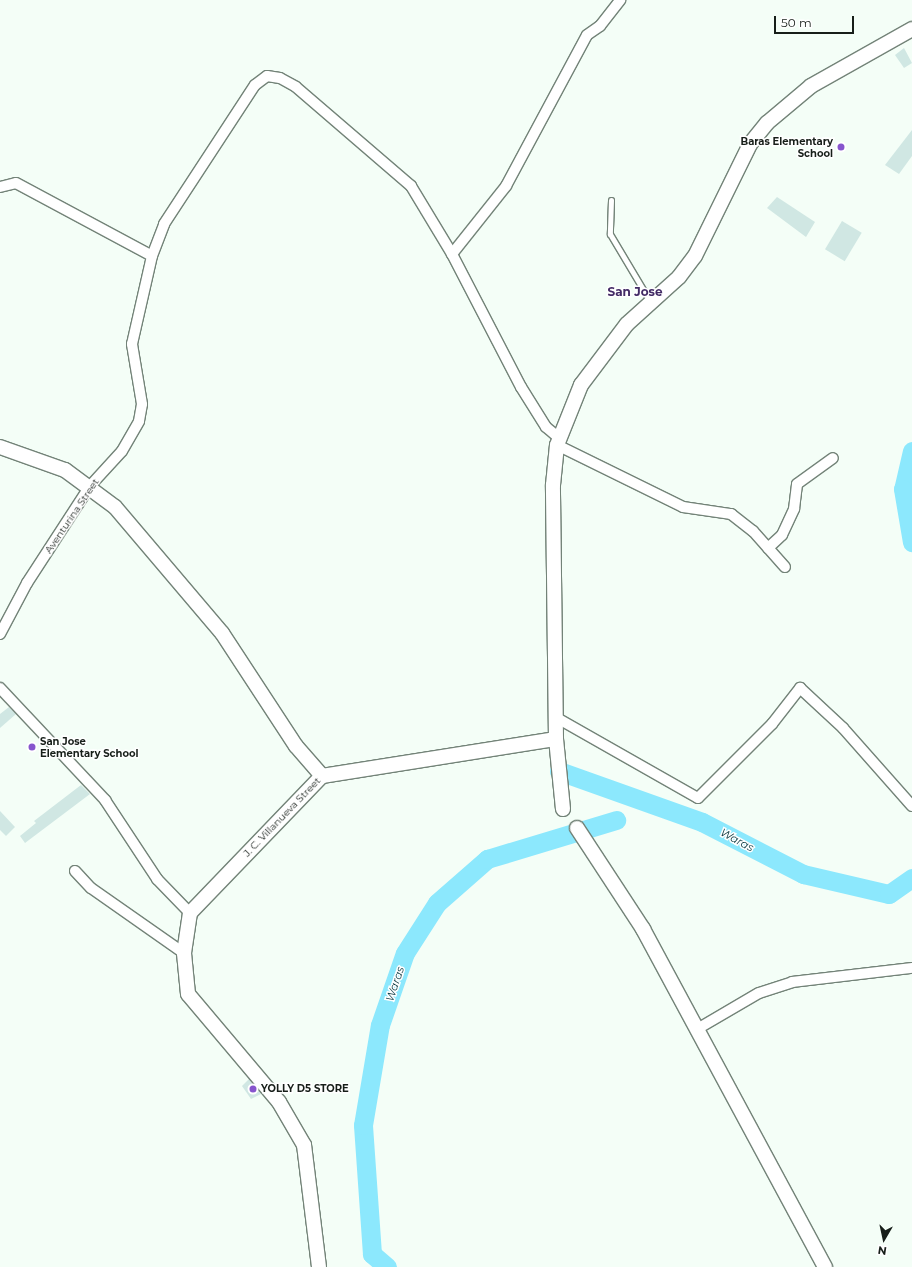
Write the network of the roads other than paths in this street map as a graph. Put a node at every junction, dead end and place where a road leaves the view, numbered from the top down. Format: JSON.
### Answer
{"nodes":[{"id":1,"x":620,"y":0,"type":"edge"},
{"id":2,"x":912,"y":29,"type":"edge"},
{"id":3,"x":0,"y":187,"type":"edge"},
{"id":4,"x":611,"y":200,"type":"dead end"},
{"id":5,"x":452,"y":254,"type":"junction"},
{"id":6,"x":152,"y":256,"type":"junction"},
{"id":7,"x":650,"y":301,"type":"junction"},
{"id":8,"x":558,"y":441,"type":"junction"},
{"id":9,"x":0,"y":447,"type":"edge"},
{"id":10,"x":833,"y":458,"type":"dead end"},
{"id":11,"x":90,"y":486,"type":"junction"},
{"id":12,"x":768,"y":548,"type":"junction"},
{"id":13,"x":785,"y":567,"type":"dead end"},
{"id":14,"x":0,"y":634,"type":"edge"},
{"id":15,"x":0,"y":688,"type":"edge"},
{"id":16,"x":558,"y":718,"type":"junction"},
{"id":17,"x":556,"y":740,"type":"junction"},
{"id":18,"x":322,"y":776,"type":"junction"},
{"id":19,"x":912,"y":806,"type":"edge"},
{"id":20,"x":563,"y":809,"type":"dead end"},
{"id":21,"x":577,"y":828,"type":"dead end"},
{"id":22,"x":75,"y":871,"type":"dead end"},
{"id":23,"x":190,"y":913,"type":"junction"},
{"id":24,"x":184,"y":953,"type":"junction"},
{"id":25,"x":912,"y":968,"type":"edge"},
{"id":26,"x":699,"y":1028,"type":"junction"},
{"id":27,"x":319,"y":1267,"type":"edge"},
{"id":28,"x":825,"y":1267,"type":"edge"}],
"edges":[{"from":1,"to":5,"type":"street"},
{"from":2,"to":7,"type":"street"},
{"from":3,"to":6,"type":"street"},
{"from":4,"to":7,"type":"lane"},
{"from":5,"to":6,"type":"street","name":"Aventurina Street"},
{"from":5,"to":8,"type":"street"},
{"from":6,"to":11,"type":"street","name":"Aventurina Street"},
{"from":7,"to":8,"type":"street"},
{"from":8,"to":12,"type":"street"},
{"from":8,"to":16,"type":"street"},
{"from":9,"to":11,"type":"street","name":"J. C. Villanueva Street"},
{"from":10,"to":12,"type":"street"},
{"from":11,"to":14,"type":"street","name":"Aventurina Street"},
{"from":11,"to":18,"type":"street","name":"J. C. Villanueva Street"},
{"from":12,"to":13,"type":"street"},
{"from":15,"to":23,"type":"street"},
{"from":16,"to":17,"type":"street"},
{"from":16,"to":19,"type":"street"},
{"from":17,"to":18,"type":"street"},
{"from":17,"to":20,"type":"street"},
{"from":18,"to":23,"type":"street","name":"J. C. Villanueva Street"},
{"from":21,"to":26,"type":"street"},
{"from":22,"to":24,"type":"street"},
{"from":23,"to":24,"type":"street"},
{"from":24,"to":27,"type":"street"},
{"from":25,"to":26,"type":"street"},
{"from":26,"to":28,"type":"street"}]}
